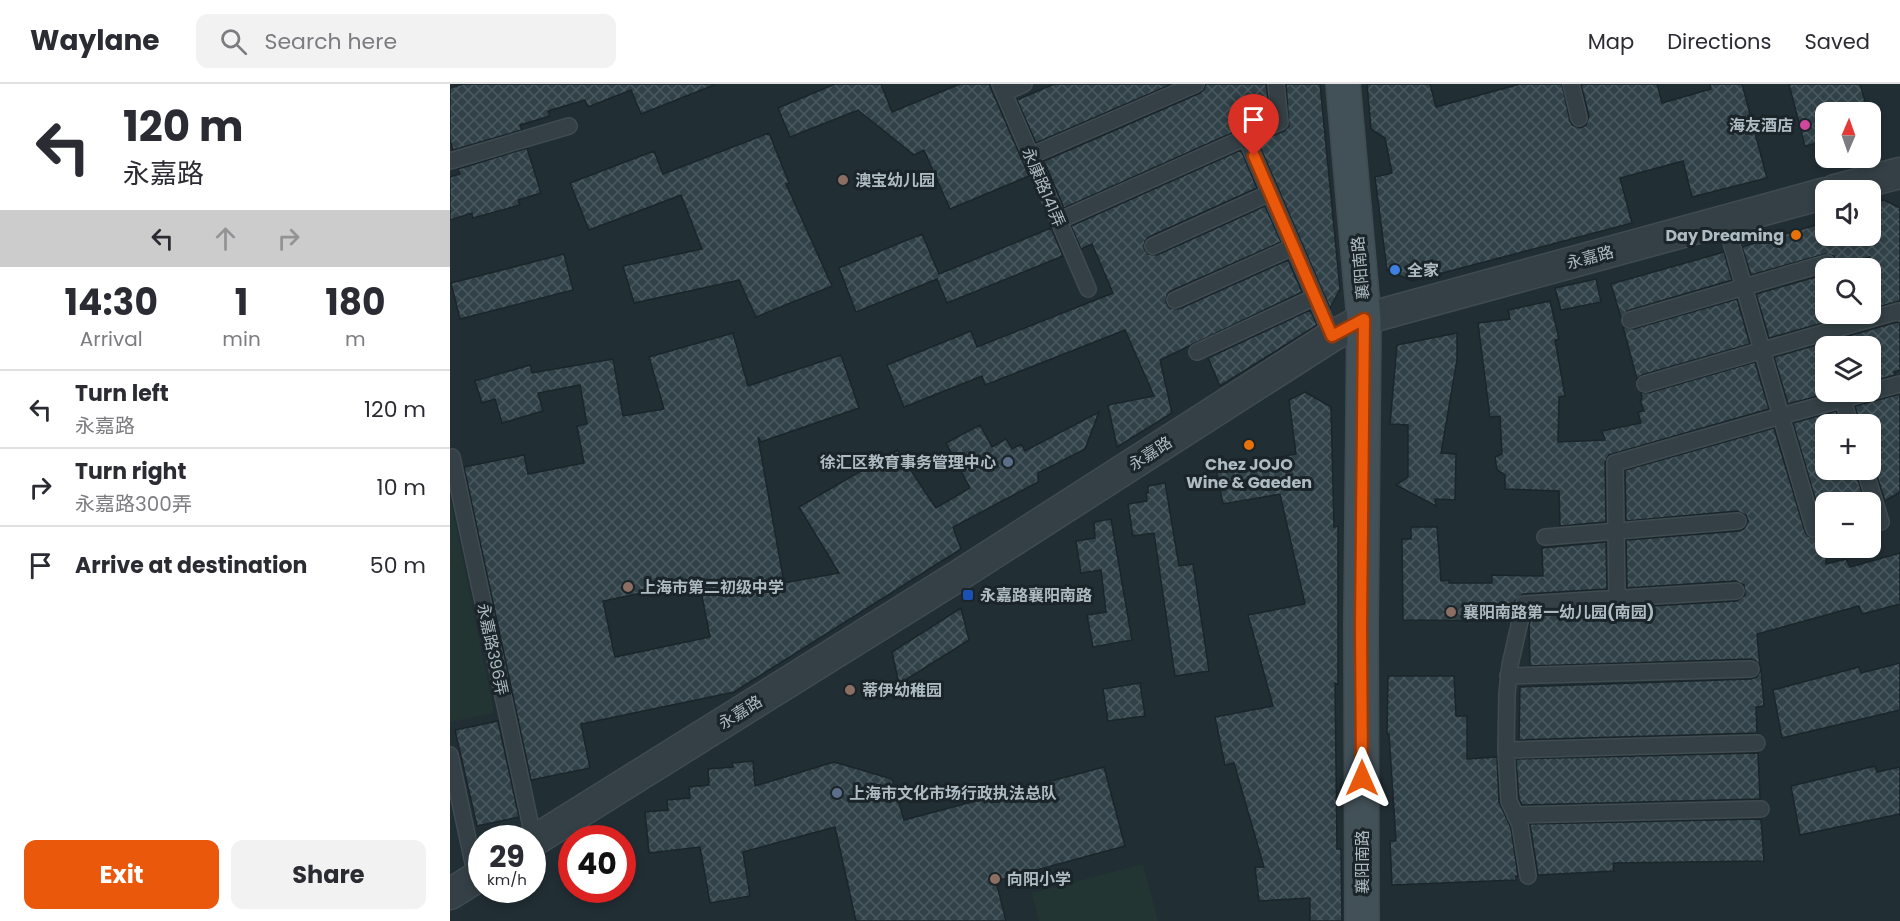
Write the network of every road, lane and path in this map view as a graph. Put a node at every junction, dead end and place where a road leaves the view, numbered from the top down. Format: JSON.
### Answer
{"nodes":[{"id":1,"x":1024,"y":84,"type":"edge"},
{"id":2,"x":1196,"y":84,"type":"edge"},
{"id":3,"x":1276,"y":84,"type":"edge"},
{"id":4,"x":1343,"y":84,"type":"edge"},
{"id":5,"x":1571,"y":84,"type":"edge"},
{"id":6,"x":1002,"y":88,"type":"edge"},
{"id":7,"x":1579,"y":118,"type":"dead end"},
{"id":8,"x":569,"y":126,"type":"dead end"},
{"id":9,"x":1246,"y":138,"type":"junction"},
{"id":10,"x":1030,"y":156,"type":"junction"},
{"id":11,"x":450,"y":161,"type":"edge"},
{"id":12,"x":1900,"y":173,"type":"edge"},
{"id":13,"x":1873,"y":180,"type":"edge"},
{"id":14,"x":1269,"y":193,"type":"junction"},
{"id":15,"x":1815,"y":196,"type":"edge"},
{"id":16,"x":1058,"y":221,"type":"junction"},
{"id":17,"x":1725,"y":221,"type":"junction"},
{"id":18,"x":1153,"y":246,"type":"dead end"},
{"id":19,"x":1293,"y":247,"type":"junction"},
{"id":20,"x":1815,"y":267,"type":"edge"},
{"id":21,"x":1745,"y":287,"type":"junction"},
{"id":22,"x":1088,"y":289,"type":"dead end"},
{"id":23,"x":1315,"y":297,"type":"junction"},
{"id":24,"x":1175,"y":300,"type":"dead end"},
{"id":25,"x":1900,"y":313,"type":"edge"},
{"id":26,"x":1364,"y":319,"type":"junction"},
{"id":27,"x":1630,"y":321,"type":"dead end"},
{"id":28,"x":1332,"y":336,"type":"junction"},
{"id":29,"x":1763,"y":351,"type":"junction"},
{"id":30,"x":1197,"y":352,"type":"dead end"},
{"id":31,"x":1645,"y":384,"type":"dead end"},
{"id":32,"x":1900,"y":384,"type":"edge"},
{"id":33,"x":1881,"y":389,"type":"edge"},
{"id":34,"x":1835,"y":402,"type":"edge"},
{"id":35,"x":1781,"y":416,"type":"junction"},
{"id":36,"x":452,"y":457,"type":"dead end"},
{"id":37,"x":1738,"y":521,"type":"dead end"},
{"id":38,"x":1814,"y":529,"type":"dead end"},
{"id":39,"x":1616,"y":532,"type":"junction"},
{"id":40,"x":1545,"y":537,"type":"dead end"},
{"id":41,"x":1736,"y":591,"type":"dead end"},
{"id":42,"x":1617,"y":597,"type":"junction"},
{"id":43,"x":1751,"y":669,"type":"dead end"},
{"id":44,"x":1508,"y":676,"type":"junction"},
{"id":45,"x":1757,"y":743,"type":"dead end"},
{"id":46,"x":1506,"y":750,"type":"junction"},
{"id":47,"x":450,"y":755,"type":"edge"},
{"id":48,"x":1761,"y":809,"type":"dead end"},
{"id":49,"x":1515,"y":814,"type":"junction"},
{"id":50,"x":530,"y":825,"type":"edge"},
{"id":51,"x":468,"y":830,"type":"edge"},
{"id":52,"x":546,"y":833,"type":"edge"},
{"id":53,"x":1528,"y":876,"type":"dead end"},
{"id":54,"x":468,"y":883,"type":"edge"},
{"id":55,"x":450,"y":894,"type":"edge"},
{"id":56,"x":1362,"y":921,"type":"edge"}],
"edges":[{"from":1,"to":6,"type":"lane"},
{"from":2,"to":10,"type":"lane"},
{"from":3,"to":9,"type":"lane"},
{"from":4,"to":26,"type":"street","name":"襄阳南路"},
{"from":5,"to":7,"type":"lane"},
{"from":6,"to":10,"type":"lane","name":"永康路141弄"},
{"from":8,"to":11,"type":"lane"},
{"from":9,"to":14,"type":"lane"},
{"from":9,"to":16,"type":"lane"},
{"from":10,"to":16,"type":"lane","name":"永康路141弄"},
{"from":12,"to":13,"type":"street"},
{"from":14,"to":18,"type":"lane"},
{"from":14,"to":19,"type":"lane"},
{"from":15,"to":17,"type":"street","name":"永嘉路"},
{"from":16,"to":22,"type":"lane","name":"永康路141弄"},
{"from":17,"to":21,"type":"lane"},
{"from":17,"to":26,"type":"street","name":"永嘉路"},
{"from":19,"to":23,"type":"lane"},
{"from":19,"to":24,"type":"lane"},
{"from":20,"to":21,"type":"lane"},
{"from":21,"to":27,"type":"lane"},
{"from":21,"to":29,"type":"lane"},
{"from":23,"to":28,"type":"lane"},
{"from":23,"to":30,"type":"lane"},
{"from":25,"to":29,"type":"lane"},
{"from":26,"to":28,"type":"street","name":"永嘉路"},
{"from":26,"to":56,"type":"street","name":"襄阳南路"},
{"from":28,"to":52,"type":"street","name":"永嘉路"},
{"from":29,"to":31,"type":"lane"},
{"from":29,"to":35,"type":"lane"},
{"from":32,"to":33,"type":"lane"},
{"from":34,"to":35,"type":"lane"},
{"from":35,"to":38,"type":"lane"},
{"from":35,"to":39,"type":"lane"},
{"from":36,"to":50,"type":"lane","name":"永嘉路396弄"},
{"from":37,"to":39,"type":"lane"},
{"from":39,"to":40,"type":"lane"},
{"from":39,"to":42,"type":"lane"},
{"from":41,"to":42,"type":"lane"},
{"from":42,"to":44,"type":"lane"},
{"from":43,"to":44,"type":"lane"},
{"from":44,"to":46,"type":"lane"},
{"from":45,"to":46,"type":"lane"},
{"from":46,"to":49,"type":"lane"},
{"from":47,"to":51,"type":"lane"},
{"from":48,"to":49,"type":"lane"},
{"from":49,"to":53,"type":"lane"},
{"from":54,"to":55,"type":"street"}]}
